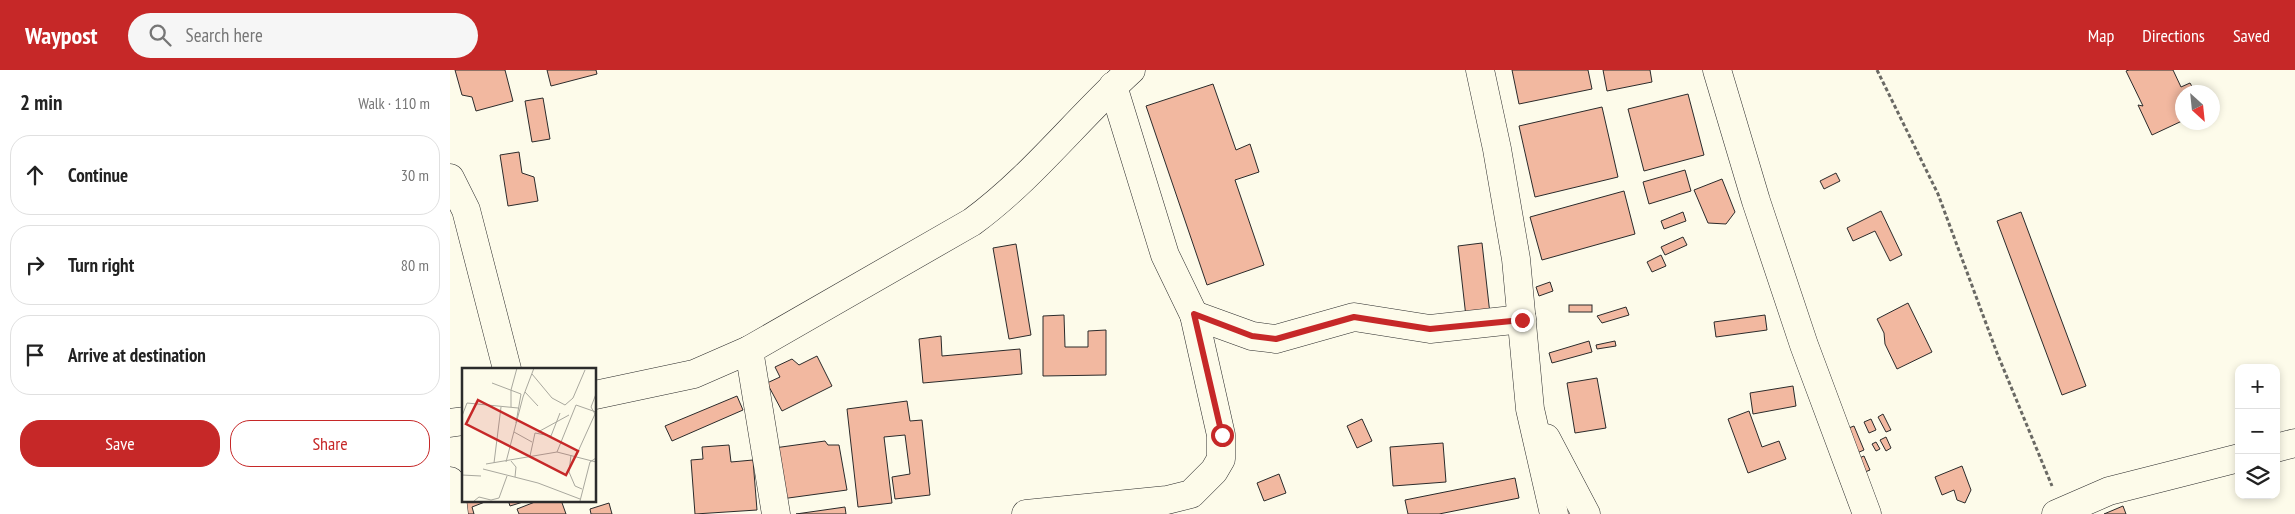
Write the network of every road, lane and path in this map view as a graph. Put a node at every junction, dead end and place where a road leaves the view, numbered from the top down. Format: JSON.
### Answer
{"nodes":[{"id":1,"x":1480,"y":70,"type":"edge"},
{"id":2,"x":1717,"y":70,"type":"edge"},
{"id":3,"x":1877,"y":70,"type":"edge"},
{"id":4,"x":1122,"y":78,"type":"edge"},
{"id":5,"x":450,"y":178,"type":"edge"},
{"id":6,"x":1194,"y":314,"type":"junction"},
{"id":7,"x":1522,"y":320,"type":"junction"},
{"id":8,"x":749,"y":350,"type":"junction"},
{"id":9,"x":507,"y":368,"type":"edge"},
{"id":10,"x":596,"y":395,"type":"edge"},
{"id":11,"x":1530,"y":409,"type":"junction"},
{"id":12,"x":2295,"y":443,"type":"edge"},
{"id":13,"x":2280,"y":447,"type":"edge"},
{"id":14,"x":2235,"y":459,"type":"edge"},
{"id":15,"x":450,"y":481,"type":"edge"},
{"id":16,"x":1175,"y":505,"type":"edge"},
{"id":17,"x":2059,"y":513,"type":"edge"},
{"id":18,"x":454,"y":514,"type":"edge"},
{"id":19,"x":776,"y":514,"type":"edge"},
{"id":20,"x":1026,"y":514,"type":"edge"},
{"id":21,"x":1554,"y":514,"type":"edge"},
{"id":22,"x":1586,"y":514,"type":"edge"},
{"id":23,"x":1867,"y":514,"type":"edge"}],
"edges":[{"from":1,"to":7,"type":"street"},
{"from":2,"to":23,"type":"street"},
{"from":3,"to":17,"type":"path"},
{"from":4,"to":6,"type":"street"},
{"from":4,"to":8,"type":"street"},
{"from":5,"to":9,"type":"street"},
{"from":6,"to":7,"type":"street"},
{"from":6,"to":16,"type":"street"},
{"from":7,"to":11,"type":"street"},
{"from":8,"to":10,"type":"street"},
{"from":8,"to":19,"type":"street"},
{"from":11,"to":21,"type":"street"},
{"from":11,"to":22,"type":"street"},
{"from":12,"to":13,"type":"street"},
{"from":14,"to":17,"type":"street"},
{"from":15,"to":18,"type":"street"},
{"from":16,"to":20,"type":"street"}]}
